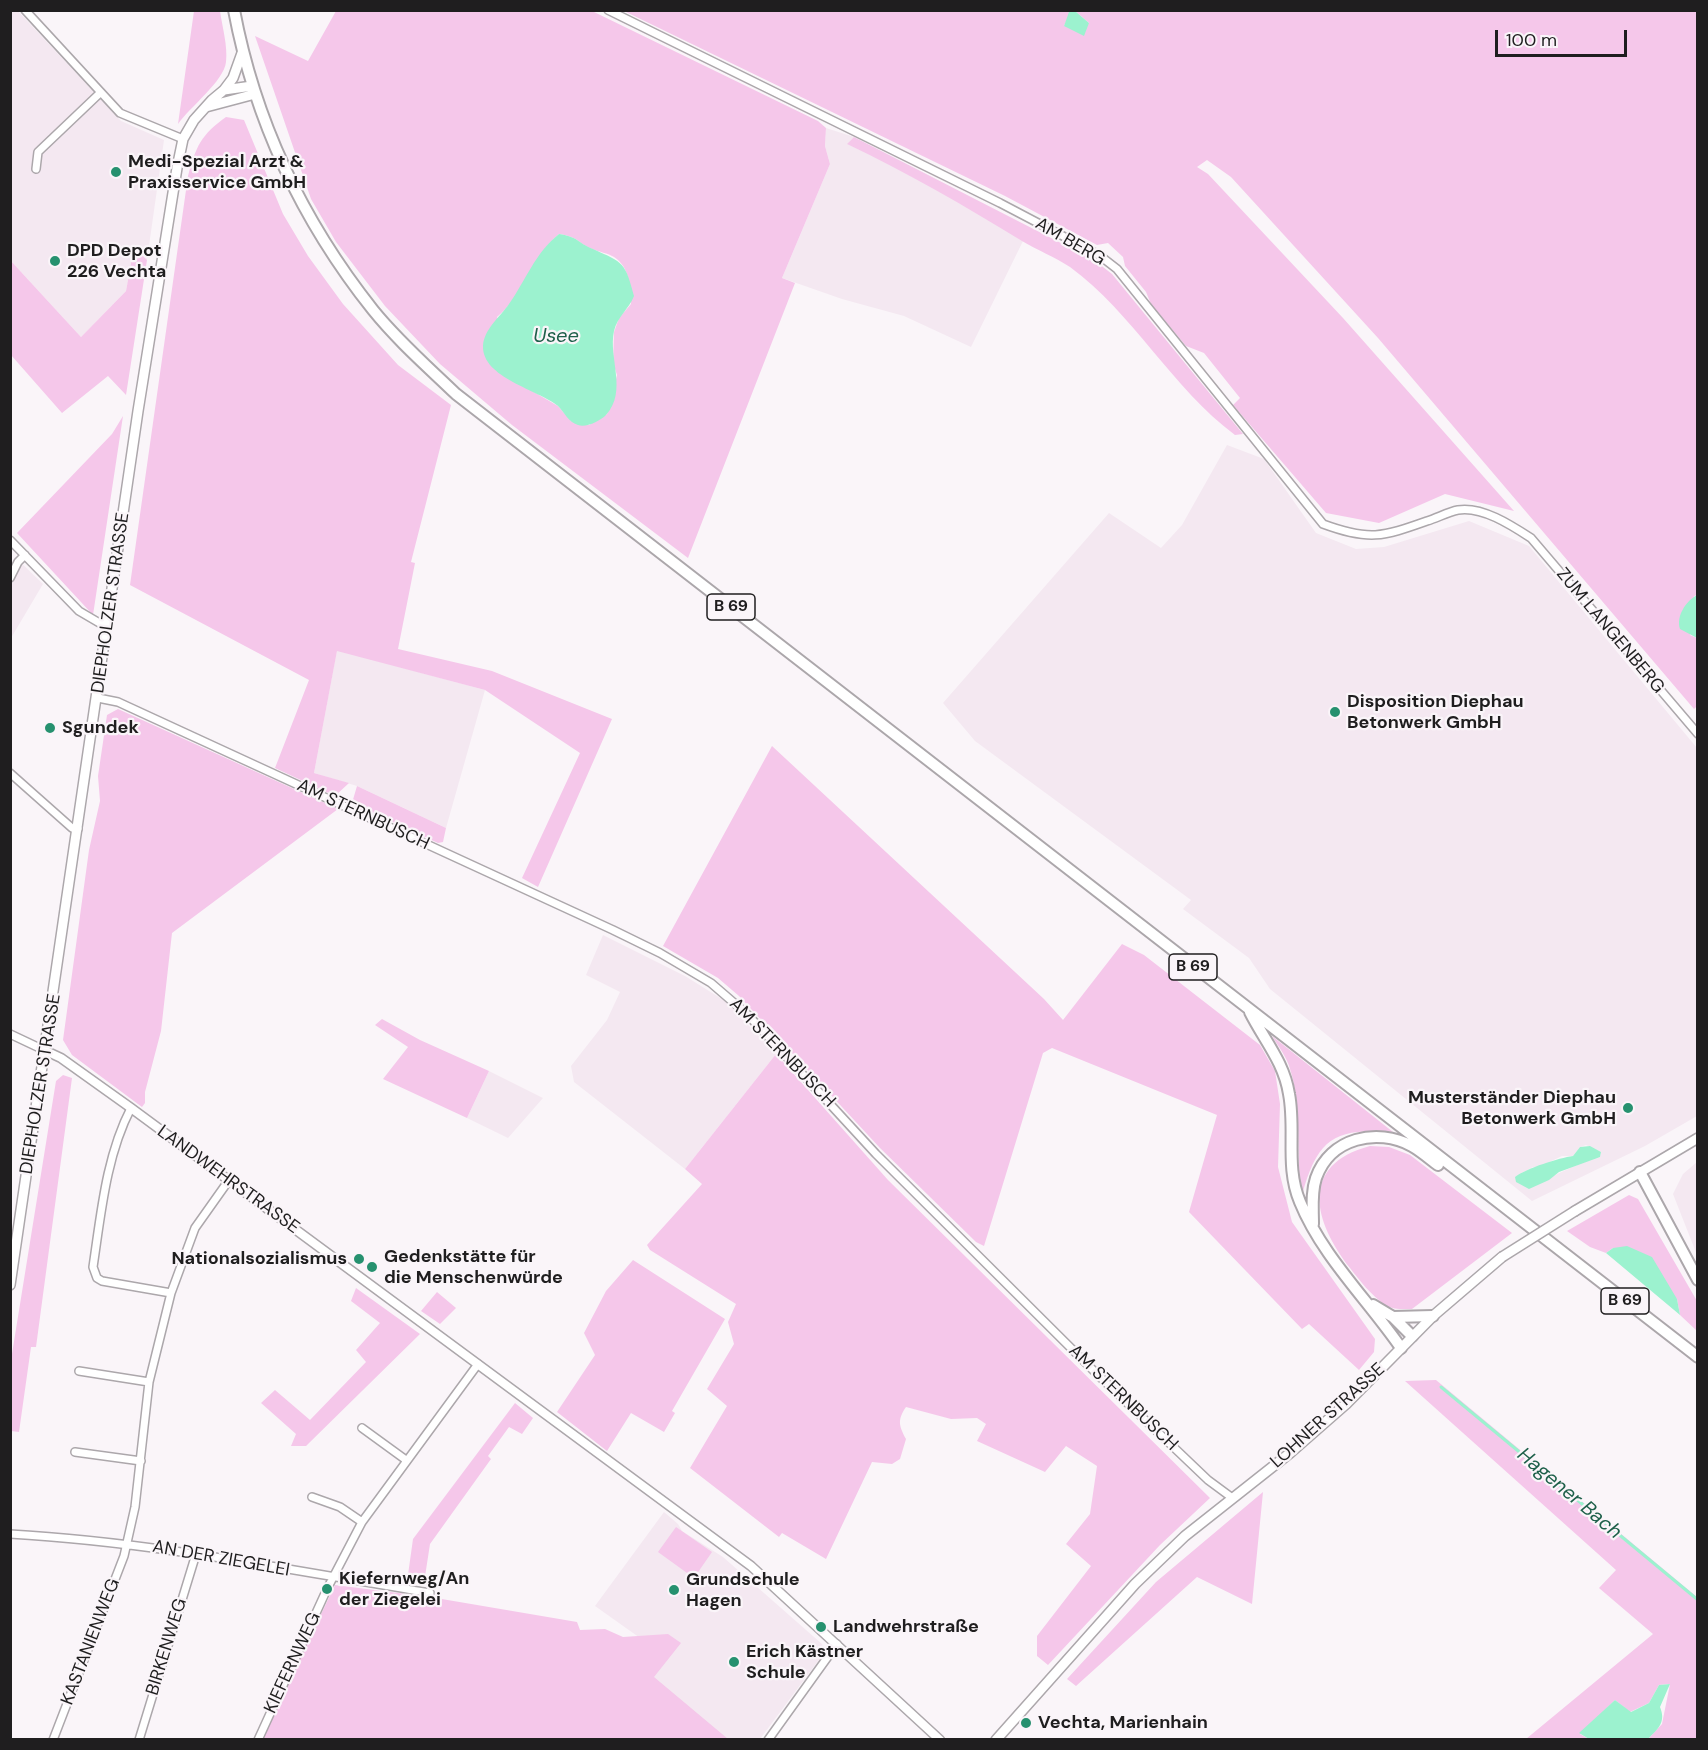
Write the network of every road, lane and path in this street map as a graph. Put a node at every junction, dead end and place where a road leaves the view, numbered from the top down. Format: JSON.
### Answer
{"nodes":[{"id":1,"x":25,"y":10,"type":"edge"},
{"id":2,"x":234,"y":10,"type":"edge"},
{"id":3,"x":608,"y":10,"type":"edge"},
{"id":4,"x":242,"y":53,"type":"junction"},
{"id":5,"x":224,"y":90,"type":"junction"},
{"id":6,"x":253,"y":90,"type":"junction"},
{"id":7,"x":100,"y":93,"type":"junction"},
{"id":8,"x":206,"y":107,"type":"junction"},
{"id":9,"x":183,"y":139,"type":"junction"},
{"id":10,"x":36,"y":169,"type":"dead end"},
{"id":11,"x":1520,"y":531,"type":"joint"},
{"id":12,"x":10,"y":540,"type":"edge"},
{"id":13,"x":25,"y":555,"type":"junction"},
{"id":14,"x":10,"y":578,"type":"edge"},
{"id":15,"x":108,"y":628,"type":"junction"},
{"id":16,"x":98,"y":698,"type":"junction"},
{"id":17,"x":1698,"y":734,"type":"edge"},
{"id":18,"x":10,"y":773,"type":"edge"},
{"id":19,"x":78,"y":829,"type":"junction"},
{"id":20,"x":1248,"y":1010,"type":"junction"},
{"id":21,"x":10,"y":1034,"type":"edge"},
{"id":22,"x":46,"y":1051,"type":"junction"},
{"id":23,"x":131,"y":1108,"type":"junction"},
{"id":24,"x":1698,"y":1138,"type":"edge"},
{"id":25,"x":1640,"y":1172,"type":"junction"},
{"id":26,"x":1463,"y":1176,"type":"junction"},
{"id":27,"x":229,"y":1180,"type":"junction"},
{"id":28,"x":1313,"y":1226,"type":"junction"},
{"id":29,"x":1698,"y":1280,"type":"edge"},
{"id":30,"x":10,"y":1285,"type":"edge"},
{"id":31,"x":171,"y":1293,"type":"junction"},
{"id":32,"x":1368,"y":1301,"type":"junction"},
{"id":33,"x":1433,"y":1316,"type":"junction"},
{"id":34,"x":1393,"y":1317,"type":"junction"},
{"id":35,"x":1412,"y":1336,"type":"junction"},
{"id":36,"x":1401,"y":1348,"type":"junction"},
{"id":37,"x":1698,"y":1356,"type":"edge"},
{"id":38,"x":478,"y":1364,"type":"junction"},
{"id":39,"x":79,"y":1371,"type":"dead end"},
{"id":40,"x":149,"y":1382,"type":"junction"},
{"id":41,"x":362,"y":1428,"type":"dead end"},
{"id":42,"x":75,"y":1452,"type":"dead end"},
{"id":43,"x":406,"y":1460,"type":"junction"},
{"id":44,"x":141,"y":1461,"type":"junction"},
{"id":45,"x":312,"y":1497,"type":"dead end"},
{"id":46,"x":1231,"y":1497,"type":"junction"},
{"id":47,"x":362,"y":1522,"type":"junction"},
{"id":48,"x":10,"y":1534,"type":"edge"},
{"id":49,"x":127,"y":1543,"type":"junction"},
{"id":50,"x":196,"y":1554,"type":"junction"},
{"id":51,"x":333,"y":1578,"type":"junction"},
{"id":52,"x":430,"y":1593,"type":"dead end"},
{"id":53,"x":837,"y":1644,"type":"junction"},
{"id":54,"x":53,"y":1740,"type":"edge"},
{"id":55,"x":139,"y":1740,"type":"edge"},
{"id":56,"x":258,"y":1740,"type":"edge"},
{"id":57,"x":768,"y":1740,"type":"edge"},
{"id":58,"x":940,"y":1740,"type":"edge"},
{"id":59,"x":996,"y":1740,"type":"edge"}],
"edges":[{"from":1,"to":7,"type":"street"},
{"from":2,"to":4,"type":"main road","number":"B 69"},
{"from":3,"to":11,"type":"street","name":"AM BERG"},
{"from":4,"to":5,"type":"main road","name":"DIEPHOLZER STRASSE"},
{"from":4,"to":6,"type":"main road","number":"B 69"},
{"from":5,"to":6,"type":"main road"},
{"from":5,"to":8,"type":"main road","name":"DIEPHOLZER STRASSE"},
{"from":6,"to":8,"type":"main road"},
{"from":6,"to":20,"type":"main road","number":"B 69"},
{"from":7,"to":9,"type":"street"},
{"from":7,"to":10,"type":"street"},
{"from":8,"to":9,"type":"main road","name":"DIEPHOLZER STRASSE"},
{"from":9,"to":15,"type":"main road","name":"DIEPHOLZER STRASSE"},
{"from":11,"to":17,"type":"street","name":"ZUM LANGENBERG"},
{"from":12,"to":13,"type":"street"},
{"from":13,"to":14,"type":"street"},
{"from":13,"to":15,"type":"street"},
{"from":15,"to":16,"type":"main road","name":"DIEPHOLZER STRASSE"},
{"from":16,"to":19,"type":"main road","name":"DIEPHOLZER STRASSE"},
{"from":16,"to":46,"type":"street","name":"AM STERNBUSCH"},
{"from":18,"to":19,"type":"street"},
{"from":19,"to":22,"type":"main road","name":"DIEPHOLZER STRASSE"},
{"from":20,"to":26,"type":"main road","number":"B 69"},
{"from":20,"to":28,"type":"main road"},
{"from":21,"to":22,"type":"street"},
{"from":22,"to":23,"type":"street","name":"LANDWEHRSTRASSE"},
{"from":22,"to":30,"type":"main road","name":"DIEPHOLZER STRASSE"},
{"from":23,"to":27,"type":"street","name":"LANDWEHRSTRASSE"},
{"from":23,"to":31,"type":"street"},
{"from":24,"to":25,"type":"main road","name":"LOHNER STRASSE"},
{"from":25,"to":29,"type":"main road"},
{"from":25,"to":33,"type":"main road","name":"LOHNER STRASSE","bridge":true},
{"from":26,"to":28,"type":"main road"},
{"from":26,"to":37,"type":"main road","number":"B 69"},
{"from":27,"to":31,"type":"street","name":"KASTANIENWEG"},
{"from":27,"to":38,"type":"street","name":"LANDWEHRSTRASSE"},
{"from":28,"to":32,"type":"main road"},
{"from":31,"to":40,"type":"street","name":"KASTANIENWEG"},
{"from":32,"to":34,"type":"main road"},
{"from":32,"to":36,"type":"main road"},
{"from":33,"to":34,"type":"main road"},
{"from":33,"to":35,"type":"main road","name":"LOHNER STRASSE"},
{"from":34,"to":35,"type":"main road"},
{"from":35,"to":36,"type":"main road","name":"LOHNER STRASSE"},
{"from":36,"to":46,"type":"main road","name":"LOHNER STRASSE"},
{"from":38,"to":43,"type":"street","name":"KIEFERNWEG"},
{"from":38,"to":53,"type":"street","name":"LANDWEHRSTRASSE"},
{"from":39,"to":40,"type":"street"},
{"from":40,"to":44,"type":"street","name":"KASTANIENWEG"},
{"from":41,"to":43,"type":"street"},
{"from":42,"to":44,"type":"street"},
{"from":43,"to":47,"type":"street","name":"KIEFERNWEG"},
{"from":44,"to":49,"type":"street","name":"KASTANIENWEG"},
{"from":45,"to":47,"type":"street"},
{"from":46,"to":59,"type":"main road","name":"LOHNER STRASSE"},
{"from":47,"to":51,"type":"street","name":"KIEFERNWEG"},
{"from":48,"to":49,"type":"street","name":"AN DER ZIEGELEI"},
{"from":49,"to":50,"type":"street","name":"AN DER ZIEGELEI"},
{"from":49,"to":54,"type":"street","name":"KASTANIENWEG"},
{"from":50,"to":51,"type":"street","name":"AN DER ZIEGELEI"},
{"from":50,"to":55,"type":"street","name":"BIRKENWEG"},
{"from":51,"to":52,"type":"street","name":"AN DER ZIEGELEI"},
{"from":51,"to":56,"type":"street","name":"KIEFERNWEG"},
{"from":53,"to":57,"type":"street"},
{"from":53,"to":58,"type":"street","name":"LANDWEHRSTRASSE"}]}
